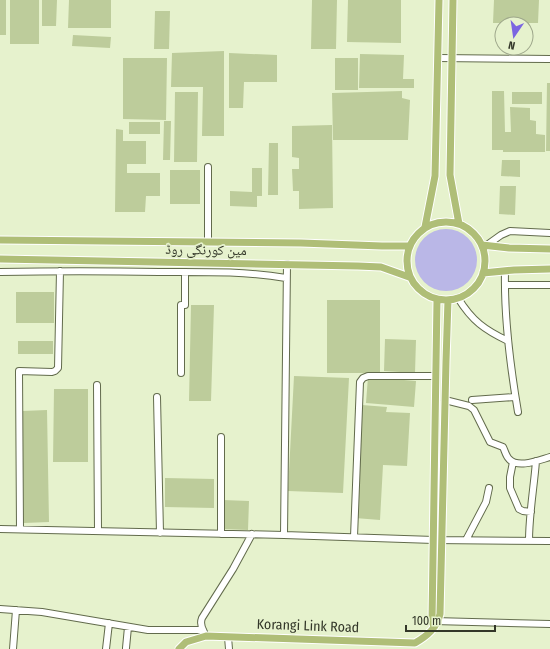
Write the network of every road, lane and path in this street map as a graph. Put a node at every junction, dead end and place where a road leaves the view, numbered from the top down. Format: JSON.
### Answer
{"nodes":[{"id":1,"x":439,"y":0,"type":"edge"},
{"id":2,"x":453,"y":0,"type":"edge"},
{"id":3,"x":452,"y":57,"type":"junction"},
{"id":4,"x":438,"y":58,"type":"junction"},
{"id":5,"x":550,"y":59,"type":"edge"},
{"id":6,"x":208,"y":168,"type":"dead end"},
{"id":7,"x":458,"y":224,"type":"junction"},
{"id":8,"x":425,"y":227,"type":"junction"},
{"id":9,"x":550,"y":232,"type":"edge"},
{"id":10,"x":0,"y":240,"type":"edge"},
{"id":11,"x":208,"y":242,"type":"junction"},
{"id":12,"x":484,"y":245,"type":"junction"},
{"id":13,"x":409,"y":246,"type":"junction"},
{"id":14,"x":550,"y":248,"type":"edge"},
{"id":15,"x":0,"y":259,"type":"edge"},
{"id":16,"x":287,"y":264,"type":"junction"},
{"id":17,"x":550,"y":269,"type":"edge"},
{"id":18,"x":60,"y":271,"type":"junction"},
{"id":19,"x":505,"y":271,"type":"junction"},
{"id":20,"x":0,"y":272,"type":"edge"},
{"id":21,"x":186,"y":272,"type":"junction"},
{"id":22,"x":483,"y":274,"type":"junction"},
{"id":23,"x":409,"y":277,"type":"junction"},
{"id":24,"x":286,"y":278,"type":"junction"},
{"id":25,"x":505,"y":285,"type":"junction"},
{"id":26,"x":550,"y":285,"type":"edge"},
{"id":27,"x":458,"y":298,"type":"junction"},
{"id":28,"x":436,"y":300,"type":"junction"},
{"id":29,"x":448,"y":300,"type":"junction"},
{"id":30,"x":508,"y":341,"type":"junction"},
{"id":31,"x":181,"y":373,"type":"dead end"},
{"id":32,"x":436,"y":376,"type":"junction"},
{"id":33,"x":96,"y":385,"type":"dead end"},
{"id":34,"x":157,"y":397,"type":"dead end"},
{"id":35,"x":515,"y":397,"type":"junction"},
{"id":36,"x":445,"y":400,"type":"junction"},
{"id":37,"x":472,"y":400,"type":"dead end"},
{"id":38,"x":518,"y":412,"type":"dead end"},
{"id":39,"x":221,"y":437,"type":"dead end"},
{"id":40,"x":550,"y":457,"type":"edge"},
{"id":41,"x":536,"y":461,"type":"junction"},
{"id":42,"x":513,"y":462,"type":"junction"},
{"id":43,"x":489,"y":488,"type":"dead end"},
{"id":44,"x":531,"y":512,"type":"junction"},
{"id":45,"x":0,"y":529,"type":"edge"},
{"id":46,"x":20,"y":529,"type":"junction"},
{"id":47,"x":98,"y":532,"type":"junction"},
{"id":48,"x":160,"y":533,"type":"junction"},
{"id":49,"x":221,"y":534,"type":"junction"},
{"id":50,"x":252,"y":534,"type":"junction"},
{"id":51,"x":284,"y":535,"type":"junction"},
{"id":52,"x":354,"y":537,"type":"junction"},
{"id":53,"x":437,"y":540,"type":"junction"},
{"id":54,"x":466,"y":540,"type":"junction"},
{"id":55,"x":529,"y":541,"type":"junction"},
{"id":56,"x":550,"y":541,"type":"edge"},
{"id":57,"x":0,"y":609,"type":"edge"},
{"id":58,"x":16,"y":610,"type":"junction"},
{"id":59,"x":435,"y":623,"type":"junction"},
{"id":60,"x":109,"y":624,"type":"junction"},
{"id":61,"x":550,"y":624,"type":"edge"},
{"id":62,"x":128,"y":627,"type":"junction"},
{"id":63,"x":204,"y":633,"type":"junction"},
{"id":64,"x":228,"y":637,"type":"junction"},
{"id":65,"x":126,"y":648,"type":"edge"},
{"id":66,"x":13,"y":649,"type":"edge"},
{"id":67,"x":106,"y":649,"type":"edge"},
{"id":68,"x":179,"y":649,"type":"edge"},
{"id":69,"x":229,"y":649,"type":"edge"}],
"edges":[{"from":1,"to":4,"type":"main road"},
{"from":2,"to":3,"type":"main road"},
{"from":3,"to":4,"type":"street"},
{"from":3,"to":5,"type":"street"},
{"from":3,"to":7,"type":"main road"},
{"from":4,"to":8,"type":"main road"},
{"from":6,"to":11,"type":"street"},
{"from":7,"to":8,"type":"main road"},
{"from":7,"to":12,"type":"main road"},
{"from":8,"to":13,"type":"main road"},
{"from":9,"to":12,"type":"street"},
{"from":10,"to":11,"type":"main road","name":"مین کورنگی روڈ"},
{"from":11,"to":13,"type":"main road","name":"مین کورنگی روڈ"},
{"from":12,"to":14,"type":"main road"},
{"from":12,"to":22,"type":"main road"},
{"from":13,"to":23,"type":"main road"},
{"from":15,"to":16,"type":"main road","name":"مین کورنگی روڈ"},
{"from":16,"to":23,"type":"main road","name":"مین کورنگی روڈ"},
{"from":16,"to":24,"type":"street"},
{"from":17,"to":19,"type":"main road"},
{"from":18,"to":20,"type":"street"},
{"from":18,"to":21,"type":"street"},
{"from":18,"to":46,"type":"street"},
{"from":19,"to":22,"type":"main road"},
{"from":19,"to":25,"type":"street"},
{"from":21,"to":24,"type":"street"},
{"from":21,"to":31,"type":"street"},
{"from":22,"to":27,"type":"main road"},
{"from":23,"to":28,"type":"main road"},
{"from":24,"to":51,"type":"street"},
{"from":25,"to":26,"type":"street"},
{"from":25,"to":30,"type":"street"},
{"from":27,"to":29,"type":"main road"},
{"from":27,"to":30,"type":"street"},
{"from":28,"to":29,"type":"main road"},
{"from":28,"to":32,"type":"main road"},
{"from":29,"to":36,"type":"main road"},
{"from":30,"to":35,"type":"street"},
{"from":32,"to":52,"type":"street"},
{"from":32,"to":53,"type":"main road"},
{"from":33,"to":47,"type":"street"},
{"from":34,"to":48,"type":"street"},
{"from":35,"to":37,"type":"street"},
{"from":35,"to":38,"type":"street"},
{"from":36,"to":42,"type":"street"},
{"from":36,"to":53,"type":"main road"},
{"from":39,"to":49,"type":"street"},
{"from":40,"to":41,"type":"street"},
{"from":41,"to":42,"type":"street"},
{"from":41,"to":44,"type":"street"},
{"from":42,"to":44,"type":"street"},
{"from":43,"to":54,"type":"street"},
{"from":44,"to":55,"type":"street"},
{"from":45,"to":46,"type":"street"},
{"from":46,"to":47,"type":"street"},
{"from":47,"to":48,"type":"street"},
{"from":48,"to":49,"type":"street"},
{"from":49,"to":50,"type":"street"},
{"from":50,"to":51,"type":"street"},
{"from":50,"to":63,"type":"street"},
{"from":51,"to":52,"type":"street"},
{"from":52,"to":53,"type":"street"},
{"from":53,"to":54,"type":"street"},
{"from":53,"to":59,"type":"main road"},
{"from":54,"to":55,"type":"street"},
{"from":55,"to":56,"type":"street"},
{"from":57,"to":58,"type":"street"},
{"from":58,"to":60,"type":"street"},
{"from":58,"to":66,"type":"street"},
{"from":59,"to":61,"type":"street"},
{"from":59,"to":64,"type":"main road","name":"Korangi Link Road"},
{"from":60,"to":62,"type":"street"},
{"from":60,"to":67,"type":"street"},
{"from":62,"to":63,"type":"street"},
{"from":62,"to":65,"type":"street"},
{"from":63,"to":64,"type":"main road","name":"Korangi Link Road"},
{"from":63,"to":68,"type":"main road","name":"Korangi Link Road"},
{"from":64,"to":69,"type":"street"}]}
